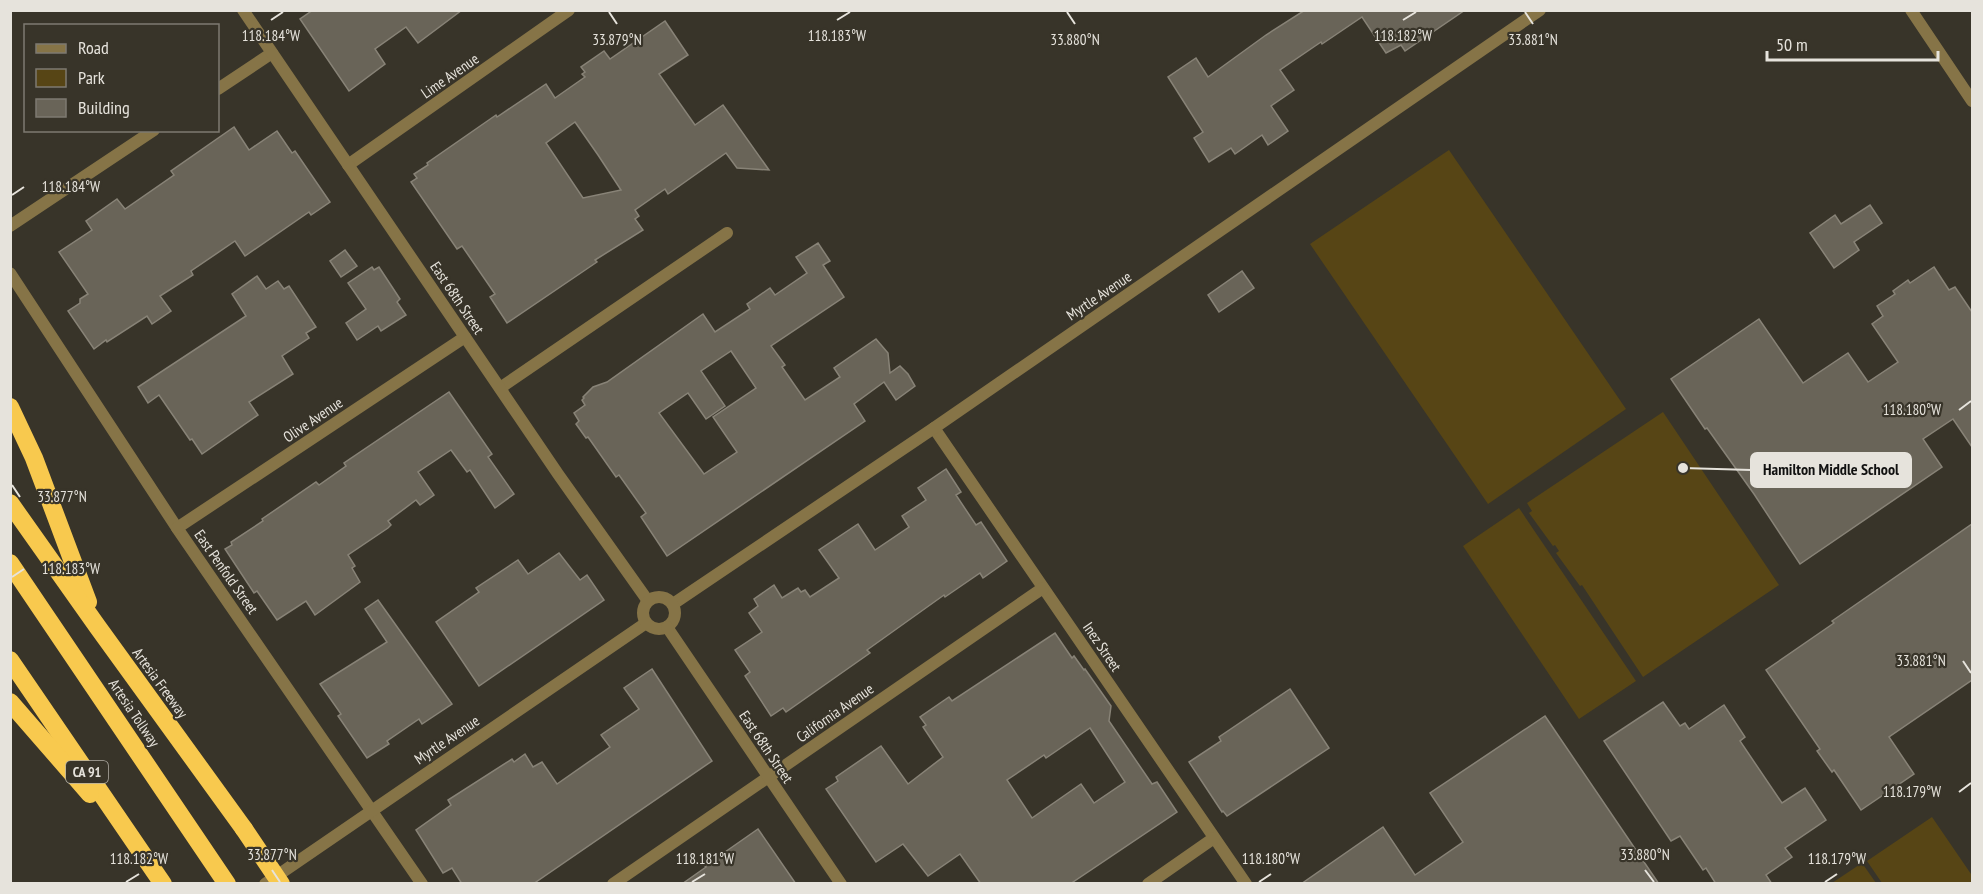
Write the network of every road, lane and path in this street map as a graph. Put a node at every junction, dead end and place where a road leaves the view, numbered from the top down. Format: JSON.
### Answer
{"nodes":[{"id":1,"x":243,"y":10,"type":"edge"},
{"id":2,"x":568,"y":10,"type":"edge"},
{"id":3,"x":1540,"y":10,"type":"edge"},
{"id":4,"x":1911,"y":10,"type":"edge"},
{"id":5,"x":272,"y":53,"type":"junction"},
{"id":6,"x":219,"y":87,"type":"edge"},
{"id":7,"x":1972,"y":101,"type":"edge"},
{"id":8,"x":151,"y":132,"type":"edge"},
{"id":9,"x":348,"y":165,"type":"junction"},
{"id":10,"x":10,"y":226,"type":"edge"},
{"id":11,"x":727,"y":233,"type":"dead end"},
{"id":12,"x":10,"y":273,"type":"edge"},
{"id":13,"x":465,"y":337,"type":"junction"},
{"id":14,"x":500,"y":388,"type":"junction"},
{"id":15,"x":10,"y":407,"type":"edge"},
{"id":16,"x":934,"y":428,"type":"junction"},
{"id":17,"x":10,"y":503,"type":"edge"},
{"id":18,"x":177,"y":528,"type":"junction"},
{"id":19,"x":10,"y":563,"type":"edge"},
{"id":20,"x":1043,"y":588,"type":"junction"},
{"id":21,"x":648,"y":601,"type":"junction"},
{"id":22,"x":673,"y":604,"type":"junction"},
{"id":23,"x":646,"y":623,"type":"junction"},
{"id":24,"x":97,"y":626,"type":"junction"},
{"id":25,"x":667,"y":627,"type":"junction"},
{"id":26,"x":10,"y":660,"type":"edge"},
{"id":27,"x":10,"y":702,"type":"edge"},
{"id":28,"x":768,"y":777,"type":"junction"},
{"id":29,"x":372,"y":810,"type":"junction"},
{"id":30,"x":1215,"y":838,"type":"junction"},
{"id":31,"x":147,"y":860,"type":"junction"},
{"id":32,"x":163,"y":884,"type":"edge"},
{"id":33,"x":227,"y":884,"type":"edge"},
{"id":34,"x":265,"y":884,"type":"edge"},
{"id":35,"x":281,"y":884,"type":"edge"},
{"id":36,"x":422,"y":884,"type":"edge"},
{"id":37,"x":614,"y":884,"type":"edge"},
{"id":38,"x":841,"y":884,"type":"edge"},
{"id":39,"x":1148,"y":884,"type":"edge"},
{"id":40,"x":1246,"y":884,"type":"edge"}],
"edges":[{"from":1,"to":5,"type":"street","name":"East 68th Street"},
{"from":2,"to":9,"type":"street","name":"Lime Avenue"},
{"from":3,"to":16,"type":"street","name":"Myrtle Avenue"},
{"from":4,"to":7,"type":"street"},
{"from":5,"to":6,"type":"street"},
{"from":5,"to":9,"type":"street","name":"East 68th Street"},
{"from":8,"to":10,"type":"street"},
{"from":9,"to":13,"type":"street","name":"East 68th Street"},
{"from":11,"to":14,"type":"street"},
{"from":12,"to":18,"type":"street","name":"East Penfold Street"},
{"from":13,"to":14,"type":"street","name":"East 68th Street"},
{"from":13,"to":18,"type":"street","name":"Olive Avenue"},
{"from":14,"to":21,"type":"street","name":"East 68th Street"},
{"from":15,"to":24,"type":"highway"},
{"from":16,"to":20,"type":"street","name":"Inez Street"},
{"from":16,"to":22,"type":"street","name":"Myrtle Avenue"},
{"from":17,"to":24,"type":"highway","name":"Artesia Freeway"},
{"from":18,"to":29,"type":"street","name":"East Penfold Street"},
{"from":19,"to":33,"type":"highway","name":"Artesia Tollway"},
{"from":20,"to":28,"type":"street","name":"California Avenue"},
{"from":20,"to":30,"type":"street","name":"Inez Street"},
{"from":21,"to":22,"type":"street"},
{"from":21,"to":23,"type":"street"},
{"from":22,"to":25,"type":"street"},
{"from":23,"to":25,"type":"street"},
{"from":23,"to":29,"type":"street","name":"Myrtle Avenue"},
{"from":24,"to":35,"type":"highway","name":"Artesia Freeway","bridge":true},
{"from":25,"to":28,"type":"street","name":"East 68th Street"},
{"from":26,"to":31,"type":"highway","number":"CA 91"},
{"from":27,"to":31,"type":"highway"},
{"from":28,"to":37,"type":"street","name":"California Avenue"},
{"from":28,"to":38,"type":"street","name":"East 68th Street"},
{"from":29,"to":34,"type":"street","name":"Myrtle Avenue"},
{"from":29,"to":36,"type":"street","name":"East Penfold Street"},
{"from":30,"to":39,"type":"street"},
{"from":30,"to":40,"type":"street","name":"Inez Street"},
{"from":31,"to":32,"type":"highway","number":"CA 91"}]}
